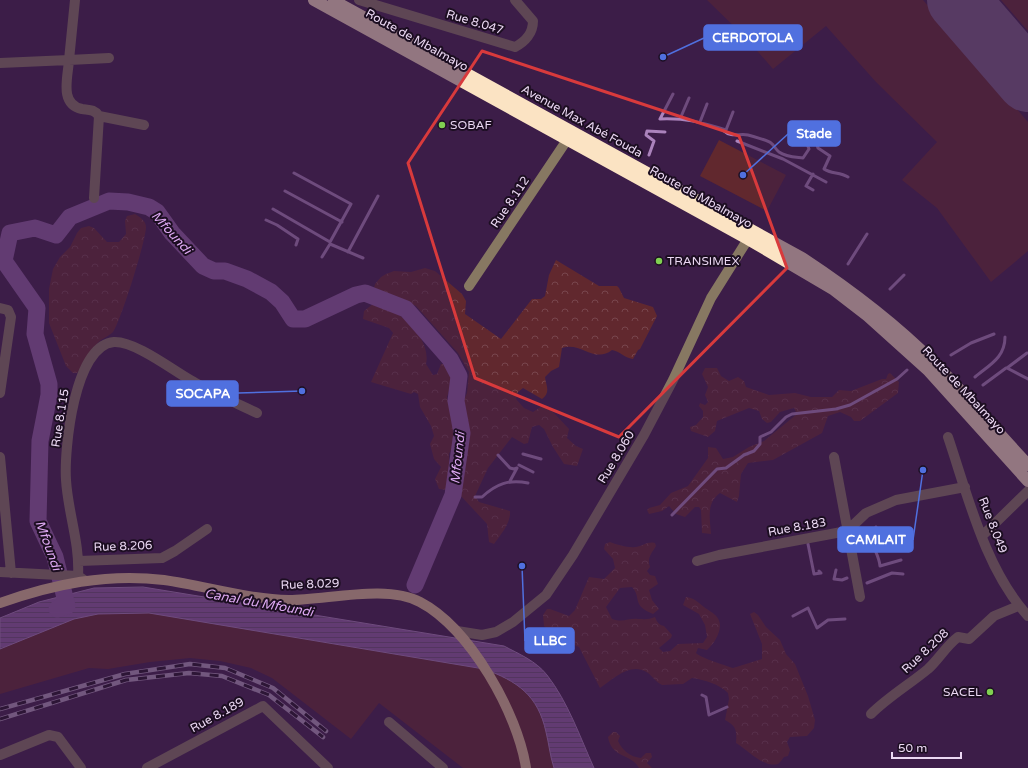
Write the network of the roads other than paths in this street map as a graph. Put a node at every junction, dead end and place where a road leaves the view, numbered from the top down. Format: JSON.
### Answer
{"nodes":[{"id":1,"x":75,"y":0,"type":"edge"},
{"id":2,"x":314,"y":0,"type":"edge"},
{"id":3,"x":332,"y":0,"type":"edge"},
{"id":4,"x":359,"y":0,"type":"edge"},
{"id":5,"x":515,"y":0,"type":"edge"},
{"id":6,"x":109,"y":58,"type":"dead end"},
{"id":7,"x":69,"y":60,"type":"junction"},
{"id":8,"x":0,"y":63,"type":"edge"},
{"id":9,"x":99,"y":116,"type":"junction"},
{"id":10,"x":144,"y":125,"type":"dead end"},
{"id":11,"x":571,"y":135,"type":"junction"},
{"id":12,"x":94,"y":198,"type":"dead end"},
{"id":13,"x":748,"y":239,"type":"junction"},
{"id":14,"x":469,"y":286,"type":"dead end"},
{"id":15,"x":0,"y":308,"type":"edge"},
{"id":16,"x":0,"y":393,"type":"edge"},
{"id":17,"x":257,"y":413,"type":"dead end"},
{"id":18,"x":948,"y":437,"type":"dead end"},
{"id":19,"x":0,"y":457,"type":"edge"},
{"id":20,"x":834,"y":457,"type":"dead end"},
{"id":21,"x":1028,"y":465,"type":"edge"},
{"id":22,"x":1028,"y":481,"type":"edge"},
{"id":23,"x":965,"y":487,"type":"junction"},
{"id":24,"x":1028,"y":491,"type":"edge"},
{"id":25,"x":207,"y":529,"type":"dead end"},
{"id":26,"x":847,"y":531,"type":"junction"},
{"id":27,"x":982,"y":536,"type":"junction"},
{"id":28,"x":79,"y":561,"type":"junction"},
{"id":29,"x":696,"y":561,"type":"dead end"},
{"id":30,"x":0,"y":572,"type":"edge"},
{"id":31,"x":11,"y":573,"type":"junction"},
{"id":32,"x":81,"y":578,"type":"junction"},
{"id":33,"x":860,"y":597,"type":"dead end"},
{"id":34,"x":0,"y":603,"type":"edge"},
{"id":35,"x":1018,"y":606,"type":"junction"},
{"id":36,"x":1028,"y":616,"type":"edge"},
{"id":37,"x":460,"y":635,"type":"junction"},
{"id":38,"x":872,"y":714,"type":"dead end"},
{"id":39,"x":389,"y":722,"type":"dead end"},
{"id":40,"x":0,"y":755,"type":"edge"},
{"id":41,"x":81,"y":768,"type":"edge"},
{"id":42,"x":147,"y":768,"type":"edge"},
{"id":43,"x":328,"y":768,"type":"edge"},
{"id":44,"x":443,"y":768,"type":"edge"},
{"id":45,"x":526,"y":768,"type":"edge"}],
"edges":[{"from":1,"to":7,"type":"street"},
{"from":2,"to":11,"type":"highway","name":"Route de Mbalmayo"},
{"from":3,"to":11,"type":"highway","name":"Avenue Max Abé Fouda"},
{"from":4,"to":5,"type":"street","name":"Rue 8.047"},
{"from":6,"to":7,"type":"street"},
{"from":7,"to":8,"type":"street"},
{"from":7,"to":9,"type":"street"},
{"from":9,"to":10,"type":"street"},
{"from":9,"to":12,"type":"street"},
{"from":11,"to":13,"type":"highway","name":"Route de Mbalmayo"},
{"from":11,"to":14,"type":"street","name":"Rue 8.112"},
{"from":11,"to":21,"type":"highway","name":"Avenue Max Abé Fouda"},
{"from":13,"to":22,"type":"highway","name":"Route de Mbalmayo"},
{"from":13,"to":37,"type":"street","name":"Rue 8.060"},
{"from":15,"to":16,"type":"street"},
{"from":17,"to":28,"type":"street","name":"Rue 8.115"},
{"from":18,"to":23,"type":"street","name":"Rue 8.049"},
{"from":19,"to":31,"type":"street"},
{"from":20,"to":26,"type":"street"},
{"from":23,"to":26,"type":"street"},
{"from":23,"to":27,"type":"street","name":"Rue 8.049"},
{"from":24,"to":27,"type":"street"},
{"from":25,"to":28,"type":"street","name":"Rue 8.206"},
{"from":26,"to":29,"type":"street","name":"Rue 8.183"},
{"from":26,"to":33,"type":"street"},
{"from":27,"to":35,"type":"street","name":"Rue 8.049"},
{"from":28,"to":32,"type":"street","name":"Rue 8.115"},
{"from":30,"to":31,"type":"street","name":"Rue 8.029"},
{"from":31,"to":32,"type":"street","name":"Rue 8.029"},
{"from":32,"to":34,"type":"main road"},
{"from":32,"to":37,"type":"main road","name":"Rue 8.029"},
{"from":35,"to":36,"type":"street","name":"Rue 8.049"},
{"from":35,"to":38,"type":"street","name":"Rue 8.208"},
{"from":37,"to":45,"type":"main road","name":"Rue 8.029"},
{"from":39,"to":44,"type":"street"},
{"from":40,"to":41,"type":"street"},
{"from":42,"to":43,"type":"street","name":"Rue 8.189"}]}
